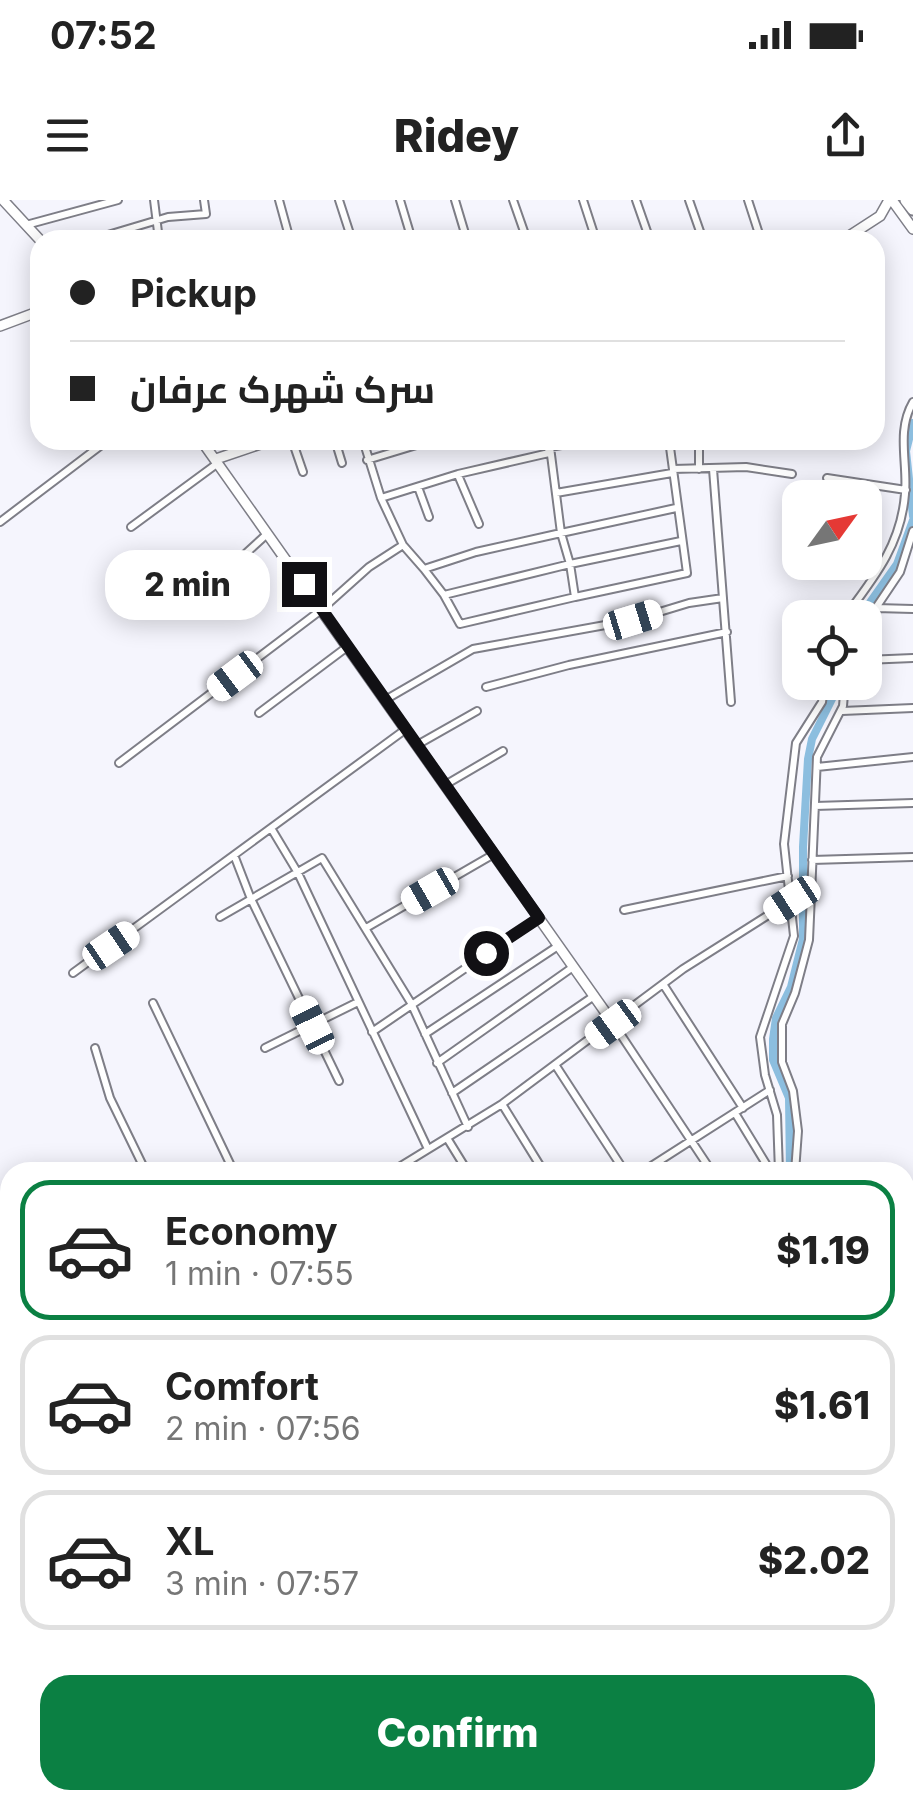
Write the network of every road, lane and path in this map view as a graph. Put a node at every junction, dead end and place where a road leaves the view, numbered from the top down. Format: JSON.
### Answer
{"nodes":[{"id":1,"x":3,"y":200,"type":"edge"},
{"id":2,"x":118,"y":200,"type":"edge"},
{"id":3,"x":154,"y":200,"type":"edge"},
{"id":4,"x":204,"y":200,"type":"edge"},
{"id":5,"x":279,"y":200,"type":"edge"},
{"id":6,"x":340,"y":200,"type":"edge"},
{"id":7,"x":400,"y":200,"type":"edge"},
{"id":8,"x":455,"y":200,"type":"edge"},
{"id":9,"x":514,"y":200,"type":"edge"},
{"id":10,"x":583,"y":200,"type":"edge"},
{"id":11,"x":636,"y":200,"type":"edge"},
{"id":12,"x":689,"y":200,"type":"edge"},
{"id":13,"x":748,"y":200,"type":"edge"},
{"id":14,"x":891,"y":200,"type":"edge"},
{"id":15,"x":906,"y":200,"type":"edge"},
{"id":16,"x":913,"y":209,"type":"edge"},
{"id":17,"x":156,"y":220,"type":"junction"},
{"id":18,"x":26,"y":225,"type":"junction"},
{"id":19,"x":913,"y":229,"type":"edge"},
{"id":20,"x":31,"y":230,"type":"edge"},
{"id":21,"x":123,"y":230,"type":"edge"},
{"id":22,"x":158,"y":230,"type":"edge"},
{"id":23,"x":287,"y":230,"type":"edge"},
{"id":24,"x":349,"y":230,"type":"edge"},
{"id":25,"x":409,"y":230,"type":"edge"},
{"id":26,"x":464,"y":230,"type":"edge"},
{"id":27,"x":524,"y":230,"type":"edge"},
{"id":28,"x":593,"y":230,"type":"edge"},
{"id":29,"x":646,"y":230,"type":"edge"},
{"id":30,"x":700,"y":230,"type":"edge"},
{"id":31,"x":758,"y":230,"type":"edge"},
{"id":32,"x":858,"y":230,"type":"edge"},
{"id":33,"x":30,"y":315,"type":"edge"},
{"id":34,"x":0,"y":326,"type":"edge"},
{"id":35,"x":913,"y":402,"type":"edge"},
{"id":36,"x":95,"y":450,"type":"edge"},
{"id":37,"x":209,"y":450,"type":"edge"},
{"id":38,"x":244,"y":450,"type":"edge"},
{"id":39,"x":295,"y":450,"type":"edge"},
{"id":40,"x":338,"y":450,"type":"edge"},
{"id":41,"x":365,"y":450,"type":"edge"},
{"id":42,"x":400,"y":450,"type":"edge"},
{"id":43,"x":548,"y":450,"type":"edge"},
{"id":44,"x":549,"y":450,"type":"edge"},
{"id":45,"x":670,"y":450,"type":"edge"},
{"id":46,"x":699,"y":450,"type":"edge"},
{"id":47,"x":548,"y":453,"type":"junction"},
{"id":48,"x":217,"y":460,"type":"junction"},
{"id":49,"x":367,"y":460,"type":"junction"},
{"id":50,"x":342,"y":462,"type":"dead end"},
{"id":51,"x":699,"y":469,"type":"junction"},
{"id":52,"x":713,"y":469,"type":"junction"},
{"id":53,"x":673,"y":471,"type":"junction"},
{"id":54,"x":303,"y":472,"type":"dead end"},
{"id":55,"x":458,"y":474,"type":"junction"},
{"id":56,"x":792,"y":474,"type":"dead end"},
{"id":57,"x":827,"y":478,"type":"dead end"},
{"id":58,"x":418,"y":487,"type":"junction"},
{"id":59,"x":906,"y":490,"type":"junction"},
{"id":60,"x":556,"y":492,"type":"junction"},
{"id":61,"x":381,"y":498,"type":"junction"},
{"id":62,"x":676,"y":508,"type":"junction"},
{"id":63,"x":430,"y":517,"type":"dead end"},
{"id":64,"x":0,"y":522,"type":"edge"},
{"id":65,"x":478,"y":524,"type":"dead end"},
{"id":66,"x":131,"y":527,"type":"dead end"},
{"id":67,"x":913,"y":530,"type":"edge"},
{"id":68,"x":561,"y":533,"type":"junction"},
{"id":69,"x":268,"y":534,"type":"junction"},
{"id":70,"x":682,"y":540,"type":"junction"},
{"id":71,"x":403,"y":545,"type":"junction"},
{"id":72,"x":570,"y":564,"type":"junction"},
{"id":73,"x":424,"y":569,"type":"junction"},
{"id":74,"x":220,"y":577,"type":"dead end"},
{"id":75,"x":444,"y":595,"type":"junction"},
{"id":76,"x":575,"y":597,"type":"junction"},
{"id":77,"x":723,"y":598,"type":"junction"},
{"id":78,"x":858,"y":600,"type":"edge"},
{"id":79,"x":880,"y":600,"type":"edge"},
{"id":80,"x":882,"y":608,"type":"edge"},
{"id":81,"x":913,"y":609,"type":"edge"},
{"id":82,"x":321,"y":610,"type":"junction"},
{"id":83,"x":727,"y":632,"type":"junction"},
{"id":84,"x":348,"y":647,"type":"junction"},
{"id":85,"x":913,"y":658,"type":"edge"},
{"id":86,"x":882,"y":659,"type":"edge"},
{"id":87,"x":486,"y":687,"type":"dead end"},
{"id":88,"x":385,"y":700,"type":"junction"},
{"id":89,"x":822,"y":700,"type":"edge"},
{"id":90,"x":842,"y":700,"type":"edge"},
{"id":91,"x":731,"y":702,"type":"dead end"},
{"id":92,"x":913,"y":708,"type":"edge"},
{"id":93,"x":477,"y":711,"type":"dead end"},
{"id":94,"x":840,"y":711,"type":"junction"},
{"id":95,"x":259,"y":713,"type":"dead end"},
{"id":96,"x":406,"y":729,"type":"junction"},
{"id":97,"x":416,"y":745,"type":"junction"},
{"id":98,"x":503,"y":750,"type":"dead end"},
{"id":99,"x":913,"y":757,"type":"edge"},
{"id":100,"x":119,"y":764,"type":"dead end"},
{"id":101,"x":817,"y":767,"type":"junction"},
{"id":102,"x":445,"y":785,"type":"junction"},
{"id":103,"x":913,"y":803,"type":"edge"},
{"id":104,"x":815,"y":806,"type":"junction"},
{"id":105,"x":271,"y":828,"type":"junction"},
{"id":106,"x":234,"y":854,"type":"junction"},
{"id":107,"x":494,"y":854,"type":"junction"},
{"id":108,"x":913,"y":858,"type":"edge"},
{"id":109,"x":812,"y":860,"type":"junction"},
{"id":110,"x":298,"y":873,"type":"junction"},
{"id":111,"x":788,"y":876,"type":"junction"},
{"id":112,"x":251,"y":899,"type":"junction"},
{"id":113,"x":792,"y":900,"type":"junction"},
{"id":114,"x":624,"y":910,"type":"dead end"},
{"id":115,"x":220,"y":917,"type":"dead end"},
{"id":116,"x":539,"y":918,"type":"junction"},
{"id":117,"x":366,"y":928,"type":"junction"},
{"id":118,"x":794,"y":936,"type":"junction"},
{"id":119,"x":809,"y":939,"type":"junction"},
{"id":120,"x":558,"y":946,"type":"junction"},
{"id":121,"x":573,"y":967,"type":"junction"},
{"id":122,"x":73,"y":973,"type":"dead end"},
{"id":123,"x":664,"y":984,"type":"junction"},
{"id":124,"x":594,"y":996,"type":"junction"},
{"id":125,"x":358,"y":1002,"type":"junction"},
{"id":126,"x":153,"y":1003,"type":"dead end"},
{"id":127,"x":412,"y":1004,"type":"junction"},
{"id":128,"x":613,"y":1024,"type":"junction"},
{"id":129,"x":312,"y":1025,"type":"junction"},
{"id":130,"x":372,"y":1032,"type":"junction"},
{"id":131,"x":425,"y":1034,"type":"junction"},
{"id":132,"x":95,"y":1048,"type":"dead end"},
{"id":133,"x":265,"y":1048,"type":"dead end"},
{"id":134,"x":437,"y":1062,"type":"junction"},
{"id":135,"x":556,"y":1066,"type":"junction"},
{"id":136,"x":339,"y":1081,"type":"dead end"},
{"id":137,"x":770,"y":1090,"type":"junction"},
{"id":138,"x":452,"y":1093,"type":"junction"},
{"id":139,"x":502,"y":1104,"type":"junction"},
{"id":140,"x":743,"y":1108,"type":"junction"},
{"id":141,"x":735,"y":1113,"type":"junction"},
{"id":142,"x":468,"y":1127,"type":"junction"},
{"id":143,"x":447,"y":1138,"type":"junction"},
{"id":144,"x":691,"y":1141,"type":"junction"},
{"id":145,"x":428,"y":1149,"type":"junction"},
{"id":146,"x":141,"y":1162,"type":"edge"},
{"id":147,"x":229,"y":1162,"type":"edge"},
{"id":148,"x":407,"y":1162,"type":"edge"},
{"id":149,"x":462,"y":1162,"type":"edge"},
{"id":150,"x":538,"y":1162,"type":"edge"},
{"id":151,"x":618,"y":1162,"type":"edge"},
{"id":152,"x":658,"y":1162,"type":"edge"},
{"id":153,"x":705,"y":1162,"type":"edge"},
{"id":154,"x":765,"y":1162,"type":"edge"},
{"id":155,"x":779,"y":1162,"type":"edge"},
{"id":156,"x":796,"y":1162,"type":"edge"}],
"edges":[{"from":1,"to":18,"type":"street"},
{"from":2,"to":18,"type":"street"},
{"from":3,"to":17,"type":"street"},
{"from":4,"to":17,"type":"street"},
{"from":5,"to":23,"type":"street"},
{"from":6,"to":24,"type":"street"},
{"from":7,"to":25,"type":"street"},
{"from":8,"to":26,"type":"street"},
{"from":9,"to":27,"type":"street"},
{"from":10,"to":28,"type":"street"},
{"from":11,"to":29,"type":"street"},
{"from":12,"to":30,"type":"street"},
{"from":13,"to":31,"type":"street"},
{"from":14,"to":19,"type":"street"},
{"from":14,"to":32,"type":"street"},
{"from":15,"to":16,"type":"highway"},
{"from":17,"to":21,"type":"street"},
{"from":17,"to":22,"type":"street"},
{"from":18,"to":20,"type":"street"},
{"from":33,"to":34,"type":"street"},
{"from":35,"to":59,"type":"street"},
{"from":36,"to":64,"type":"street"},
{"from":37,"to":48,"type":"street"},
{"from":38,"to":48,"type":"street"},
{"from":39,"to":54,"type":"street"},
{"from":40,"to":50,"type":"street"},
{"from":41,"to":49,"type":"street"},
{"from":42,"to":49,"type":"street"},
{"from":43,"to":47,"type":"street"},
{"from":44,"to":47,"type":"street"},
{"from":45,"to":53,"type":"street"},
{"from":46,"to":51,"type":"street"},
{"from":47,"to":55,"type":"street"},
{"from":47,"to":60,"type":"street"},
{"from":48,"to":66,"type":"street"},
{"from":48,"to":69,"type":"street"},
{"from":49,"to":61,"type":"street"},
{"from":51,"to":52,"type":"street"},
{"from":51,"to":53,"type":"street"},
{"from":52,"to":56,"type":"street"},
{"from":52,"to":77,"type":"street"},
{"from":53,"to":60,"type":"street"},
{"from":53,"to":62,"type":"street"},
{"from":55,"to":58,"type":"street"},
{"from":55,"to":65,"type":"street"},
{"from":57,"to":59,"type":"street"},
{"from":58,"to":61,"type":"street"},
{"from":58,"to":63,"type":"street"},
{"from":59,"to":78,"type":"street"},
{"from":60,"to":68,"type":"street"},
{"from":61,"to":71,"type":"street"},
{"from":62,"to":68,"type":"street"},
{"from":62,"to":70,"type":"street"},
{"from":67,"to":79,"type":"street"},
{"from":68,"to":72,"type":"street"},
{"from":68,"to":73,"type":"street"},
{"from":69,"to":74,"type":"street"},
{"from":69,"to":82,"type":"street"},
{"from":70,"to":72,"type":"street"},
{"from":70,"to":76,"type":"street"},
{"from":71,"to":73,"type":"street"},
{"from":71,"to":82,"type":"street"},
{"from":72,"to":75,"type":"street"},
{"from":72,"to":76,"type":"street"},
{"from":73,"to":75,"type":"street"},
{"from":75,"to":76,"type":"street"},
{"from":77,"to":83,"type":"street"},
{"from":77,"to":88,"type":"street"},
{"from":80,"to":81,"type":"street"},
{"from":82,"to":84,"type":"street"},
{"from":82,"to":100,"type":"street"},
{"from":83,"to":87,"type":"street"},
{"from":83,"to":91,"type":"street"},
{"from":84,"to":88,"type":"street"},
{"from":84,"to":95,"type":"street"},
{"from":85,"to":86,"type":"street"},
{"from":88,"to":96,"type":"street"},
{"from":89,"to":111,"type":"street"},
{"from":90,"to":94,"type":"street"},
{"from":92,"to":94,"type":"street"},
{"from":93,"to":97,"type":"street"},
{"from":94,"to":101,"type":"street"},
{"from":96,"to":97,"type":"street"},
{"from":96,"to":105,"type":"street"},
{"from":97,"to":102,"type":"street"},
{"from":98,"to":102,"type":"street"},
{"from":99,"to":101,"type":"street"},
{"from":101,"to":104,"type":"street"},
{"from":102,"to":107,"type":"street"},
{"from":103,"to":104,"type":"street"},
{"from":104,"to":109,"type":"street"},
{"from":105,"to":106,"type":"street"},
{"from":105,"to":110,"type":"street"},
{"from":106,"to":112,"type":"street"},
{"from":106,"to":122,"type":"street"},
{"from":107,"to":116,"type":"street"},
{"from":107,"to":117,"type":"street"},
{"from":108,"to":109,"type":"street"},
{"from":109,"to":119,"type":"street"},
{"from":110,"to":112,"type":"street"},
{"from":110,"to":117,"type":"street"},
{"from":110,"to":125,"type":"street"},
{"from":111,"to":113,"type":"street"},
{"from":111,"to":114,"type":"street"},
{"from":112,"to":115,"type":"street"},
{"from":112,"to":129,"type":"street"},
{"from":113,"to":118,"type":"street"},
{"from":113,"to":123,"type":"street"},
{"from":116,"to":120,"type":"street"},
{"from":116,"to":127,"type":"street"},
{"from":117,"to":127,"type":"street"},
{"from":118,"to":119,"type":"street"},
{"from":118,"to":137,"type":"street"},
{"from":119,"to":156,"type":"street"},
{"from":120,"to":121,"type":"street"},
{"from":120,"to":131,"type":"street"},
{"from":121,"to":124,"type":"street"},
{"from":121,"to":134,"type":"street"},
{"from":123,"to":128,"type":"street"},
{"from":123,"to":140,"type":"street"},
{"from":124,"to":128,"type":"street"},
{"from":124,"to":138,"type":"street"},
{"from":125,"to":129,"type":"street"},
{"from":125,"to":130,"type":"street"},
{"from":126,"to":147,"type":"street"},
{"from":127,"to":130,"type":"street"},
{"from":127,"to":131,"type":"street"},
{"from":128,"to":135,"type":"street"},
{"from":128,"to":144,"type":"street"},
{"from":129,"to":133,"type":"street"},
{"from":129,"to":136,"type":"street"},
{"from":130,"to":145,"type":"street"},
{"from":131,"to":134,"type":"street"},
{"from":132,"to":146,"type":"street"},
{"from":134,"to":138,"type":"street"},
{"from":135,"to":139,"type":"street"},
{"from":135,"to":151,"type":"street"},
{"from":137,"to":140,"type":"street"},
{"from":137,"to":155,"type":"street"},
{"from":138,"to":142,"type":"street"},
{"from":139,"to":142,"type":"street"},
{"from":139,"to":150,"type":"street"},
{"from":140,"to":141,"type":"street"},
{"from":141,"to":144,"type":"street"},
{"from":141,"to":154,"type":"street"},
{"from":142,"to":143,"type":"street"},
{"from":143,"to":145,"type":"street"},
{"from":143,"to":149,"type":"street"},
{"from":144,"to":152,"type":"street"},
{"from":144,"to":153,"type":"street"},
{"from":145,"to":148,"type":"street"}]}
